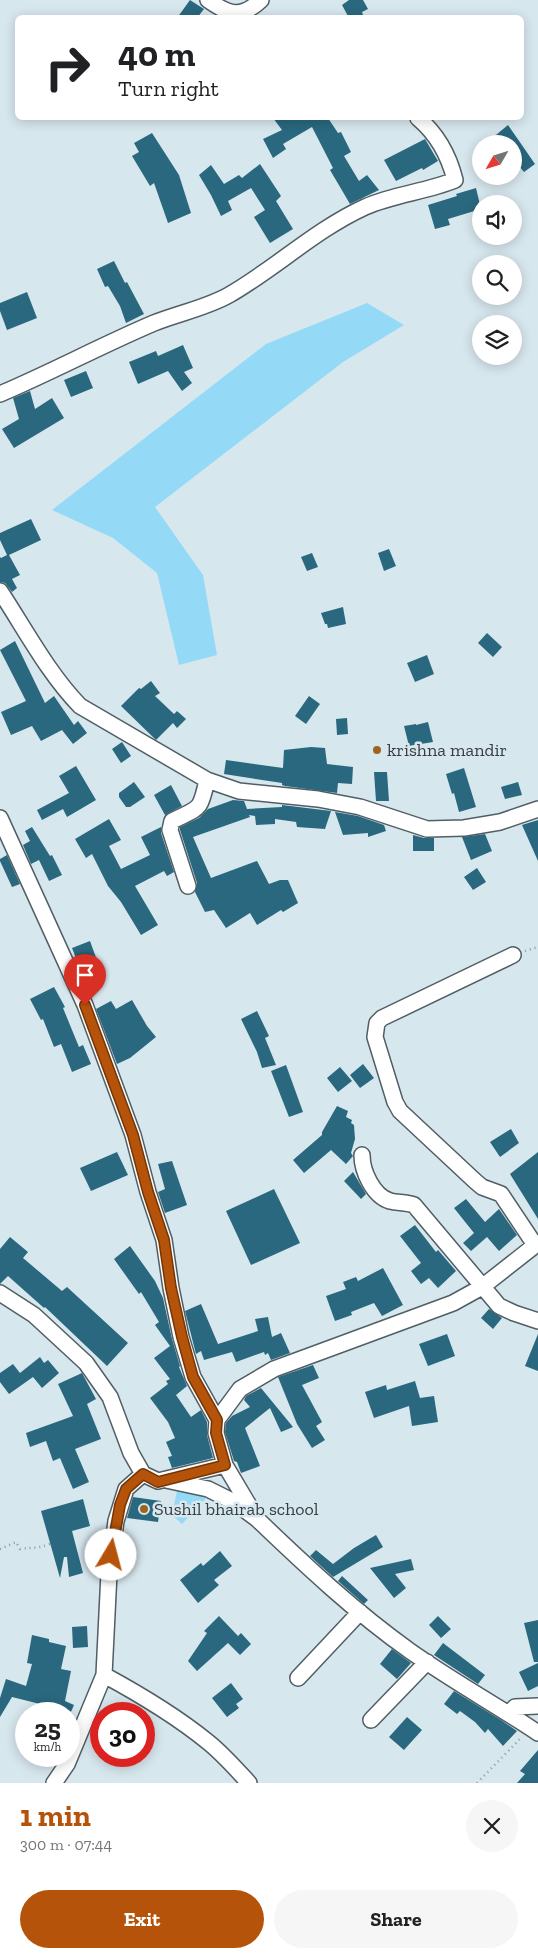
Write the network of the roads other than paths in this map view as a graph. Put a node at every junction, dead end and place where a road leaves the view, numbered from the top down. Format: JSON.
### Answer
{"nodes":[{"id":1,"x":208,"y":0,"type":"edge"},
{"id":2,"x":262,"y":0,"type":"edge"},
{"id":3,"x":420,"y":120,"type":"edge"},
{"id":4,"x":0,"y":394,"type":"edge"},
{"id":5,"x":0,"y":591,"type":"edge"},
{"id":6,"x":207,"y":780,"type":"junction"},
{"id":7,"x":538,"y":809,"type":"edge"},
{"id":8,"x":0,"y":818,"type":"edge"},
{"id":9,"x":188,"y":886,"type":"dead end"},
{"id":10,"x":513,"y":955,"type":"dead end"},
{"id":11,"x":362,"y":1155,"type":"dead end"},
{"id":12,"x":536,"y":1244,"type":"edge"},
{"id":13,"x":482,"y":1287,"type":"junction"},
{"id":14,"x":0,"y":1293,"type":"edge"},
{"id":15,"x":538,"y":1321,"type":"edge"},
{"id":16,"x":217,"y":1420,"type":"junction"},
{"id":17,"x":225,"y":1465,"type":"junction"},
{"id":18,"x":143,"y":1474,"type":"junction"},
{"id":19,"x":166,"y":1480,"type":"junction"},
{"id":20,"x":257,"y":1519,"type":"junction"},
{"id":21,"x":360,"y":1612,"type":"junction"},
{"id":22,"x":428,"y":1662,"type":"junction"},
{"id":23,"x":104,"y":1675,"type":"junction"},
{"id":24,"x":298,"y":1678,"type":"dead end"},
{"id":25,"x":538,"y":1706,"type":"edge"},
{"id":26,"x":509,"y":1712,"type":"junction"},
{"id":27,"x":371,"y":1720,"type":"dead end"},
{"id":28,"x":534,"y":1731,"type":"edge"},
{"id":29,"x":54,"y":1783,"type":"edge"},
{"id":30,"x":249,"y":1783,"type":"edge"}],
"edges":[{"from":1,"to":2,"type":"street"},
{"from":3,"to":4,"type":"street"},
{"from":5,"to":6,"type":"street"},
{"from":6,"to":7,"type":"street"},
{"from":6,"to":9,"type":"street"},
{"from":8,"to":16,"type":"street"},
{"from":10,"to":12,"type":"street"},
{"from":11,"to":13,"type":"street"},
{"from":12,"to":13,"type":"street"},
{"from":13,"to":15,"type":"street"},
{"from":13,"to":16,"type":"street"},
{"from":14,"to":18,"type":"street"},
{"from":16,"to":17,"type":"street"},
{"from":17,"to":19,"type":"street"},
{"from":17,"to":20,"type":"street"},
{"from":18,"to":19,"type":"street"},
{"from":18,"to":23,"type":"street"},
{"from":19,"to":20,"type":"street"},
{"from":20,"to":21,"type":"street"},
{"from":21,"to":22,"type":"street"},
{"from":21,"to":24,"type":"street"},
{"from":22,"to":26,"type":"street"},
{"from":22,"to":27,"type":"street"},
{"from":23,"to":29,"type":"street"},
{"from":23,"to":30,"type":"street"},
{"from":25,"to":26,"type":"street"},
{"from":26,"to":28,"type":"street"}]}
